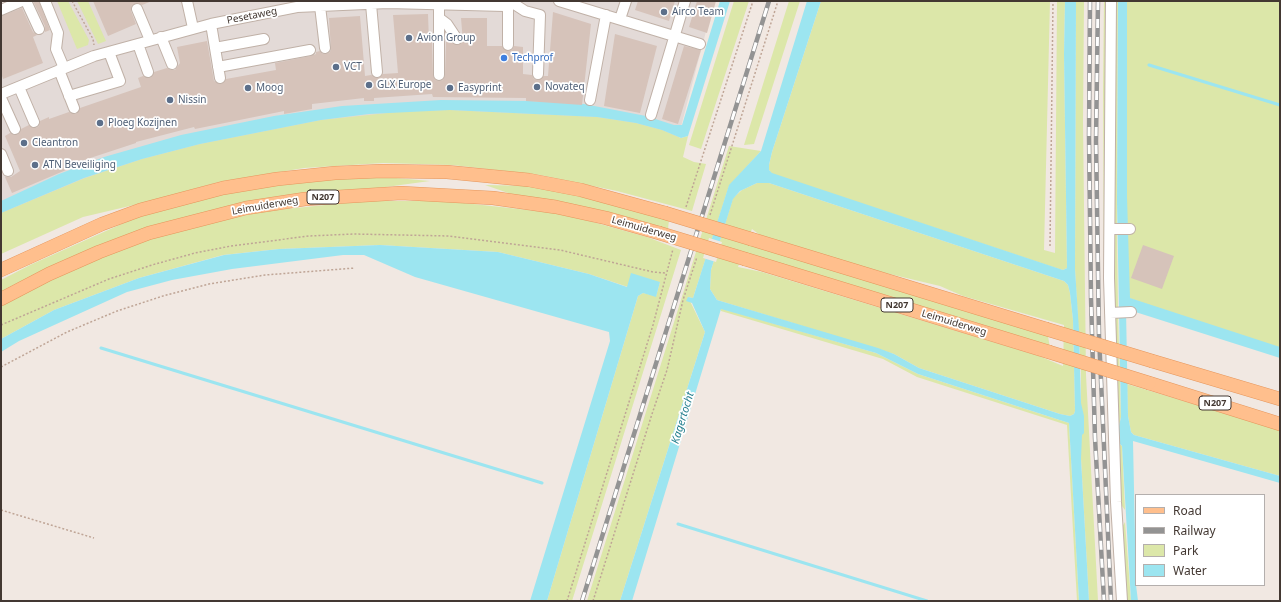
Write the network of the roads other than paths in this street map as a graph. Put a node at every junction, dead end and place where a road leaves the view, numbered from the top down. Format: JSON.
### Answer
{"nodes":[{"id":1,"x":22,"y":1,"type":"edge"},
{"id":2,"x":26,"y":1,"type":"edge"},
{"id":3,"x":45,"y":1,"type":"edge"},
{"id":4,"x":187,"y":1,"type":"edge"},
{"id":5,"x":626,"y":1,"type":"edge"},
{"id":6,"x":685,"y":1,"type":"edge"},
{"id":7,"x":1112,"y":1,"type":"edge"},
{"id":8,"x":564,"y":2,"type":"edge"},
{"id":9,"x":511,"y":3,"type":"edge"},
{"id":10,"x":303,"y":4,"type":"edge"},
{"id":11,"x":372,"y":4,"type":"junction"},
{"id":12,"x":439,"y":4,"type":"junction"},
{"id":13,"x":320,"y":6,"type":"junction"},
{"id":14,"x":138,"y":9,"type":"dead end"},
{"id":15,"x":1,"y":10,"type":"edge"},
{"id":16,"x":606,"y":15,"type":"junction"},
{"id":17,"x":439,"y":18,"type":"junction"},
{"id":18,"x":620,"y":19,"type":"junction"},
{"id":19,"x":210,"y":24,"type":"junction"},
{"id":20,"x":193,"y":28,"type":"junction"},
{"id":21,"x":40,"y":29,"type":"dead end"},
{"id":22,"x":674,"y":36,"type":"junction"},
{"id":23,"x":161,"y":37,"type":"junction"},
{"id":24,"x":264,"y":39,"type":"dead end"},
{"id":25,"x":457,"y":39,"type":"dead end"},
{"id":26,"x":150,"y":40,"type":"junction"},
{"id":27,"x":138,"y":44,"type":"junction"},
{"id":28,"x":700,"y":44,"type":"dead end"},
{"id":29,"x":508,"y":45,"type":"dead end"},
{"id":30,"x":215,"y":48,"type":"junction"},
{"id":31,"x":324,"y":48,"type":"dead end"},
{"id":32,"x":310,"y":50,"type":"dead end"},
{"id":33,"x":109,"y":52,"type":"junction"},
{"id":34,"x":172,"y":64,"type":"dead end"},
{"id":35,"x":218,"y":66,"type":"junction"},
{"id":36,"x":62,"y":69,"type":"junction"},
{"id":37,"x":148,"y":72,"type":"dead end"},
{"id":38,"x":377,"y":72,"type":"dead end"},
{"id":39,"x":538,"y":74,"type":"dead end"},
{"id":40,"x":439,"y":75,"type":"dead end"},
{"id":41,"x":220,"y":78,"type":"dead end"},
{"id":42,"x":19,"y":87,"type":"junction"},
{"id":43,"x":1,"y":94,"type":"edge"},
{"id":44,"x":69,"y":96,"type":"junction"},
{"id":45,"x":1,"y":98,"type":"edge"},
{"id":46,"x":590,"y":100,"type":"dead end"},
{"id":47,"x":74,"y":108,"type":"dead end"},
{"id":48,"x":651,"y":114,"type":"dead end"},
{"id":49,"x":34,"y":122,"type":"dead end"},
{"id":50,"x":15,"y":129,"type":"dead end"},
{"id":51,"x":1,"y":154,"type":"edge"},
{"id":52,"x":8,"y":171,"type":"dead end"},
{"id":53,"x":1130,"y":229,"type":"dead end"},
{"id":54,"x":1110,"y":230,"type":"junction"},
{"id":55,"x":1,"y":270,"type":"edge"},
{"id":56,"x":1,"y":299,"type":"edge"},
{"id":57,"x":1130,"y":312,"type":"dead end"},
{"id":58,"x":1114,"y":313,"type":"junction"},
{"id":59,"x":1280,"y":399,"type":"edge"},
{"id":60,"x":1280,"y":424,"type":"edge"},
{"id":61,"x":1122,"y":601,"type":"edge"}],
"edges":[{"from":1,"to":15,"type":"street"},
{"from":2,"to":21,"type":"street"},
{"from":3,"to":36,"type":"street"},
{"from":4,"to":20,"type":"street"},
{"from":5,"to":18,"type":"street"},
{"from":6,"to":22,"type":"street"},
{"from":7,"to":54,"type":"street"},
{"from":8,"to":16,"type":"street"},
{"from":9,"to":12,"type":"street","name":"Pesetaweg"},
{"from":9,"to":29,"type":"street"},
{"from":9,"to":39,"type":"street"},
{"from":10,"to":13,"type":"street","name":"Pesetaweg"},
{"from":10,"to":19,"type":"street","name":"Pesetaweg"},
{"from":11,"to":12,"type":"street","name":"Pesetaweg"},
{"from":11,"to":13,"type":"street","name":"Pesetaweg"},
{"from":11,"to":38,"type":"street"},
{"from":12,"to":17,"type":"street"},
{"from":13,"to":31,"type":"street"},
{"from":14,"to":26,"type":"street"},
{"from":16,"to":18,"type":"street"},
{"from":16,"to":46,"type":"street"},
{"from":17,"to":25,"type":"street"},
{"from":17,"to":40,"type":"street"},
{"from":18,"to":22,"type":"street"},
{"from":19,"to":20,"type":"street","name":"Pesetaweg"},
{"from":19,"to":30,"type":"street"},
{"from":20,"to":23,"type":"street","name":"Pesetaweg"},
{"from":22,"to":28,"type":"street"},
{"from":22,"to":48,"type":"street"},
{"from":23,"to":26,"type":"street","name":"Pesetaweg"},
{"from":23,"to":34,"type":"street"},
{"from":24,"to":30,"type":"street"},
{"from":26,"to":27,"type":"street","name":"Pesetaweg"},
{"from":27,"to":33,"type":"street","name":"Pesetaweg"},
{"from":27,"to":37,"type":"street"},
{"from":30,"to":35,"type":"street"},
{"from":32,"to":35,"type":"street"},
{"from":33,"to":36,"type":"street","name":"Pesetaweg"},
{"from":33,"to":44,"type":"street"},
{"from":35,"to":41,"type":"street"},
{"from":36,"to":42,"type":"street","name":"Pesetaweg"},
{"from":36,"to":44,"type":"street"},
{"from":42,"to":43,"type":"street","name":"Pesetaweg"},
{"from":42,"to":49,"type":"street"},
{"from":44,"to":47,"type":"street"},
{"from":45,"to":50,"type":"street"},
{"from":51,"to":52,"type":"street"},
{"from":53,"to":54,"type":"street"},
{"from":54,"to":58,"type":"street"},
{"from":55,"to":59,"type":"main road","name":"Leimuiderweg","number":"N207","bridge":true},
{"from":56,"to":60,"type":"main road","name":"Leimuiderweg","number":"N207","bridge":true},
{"from":57,"to":58,"type":"street"},
{"from":58,"to":61,"type":"street"}]}
